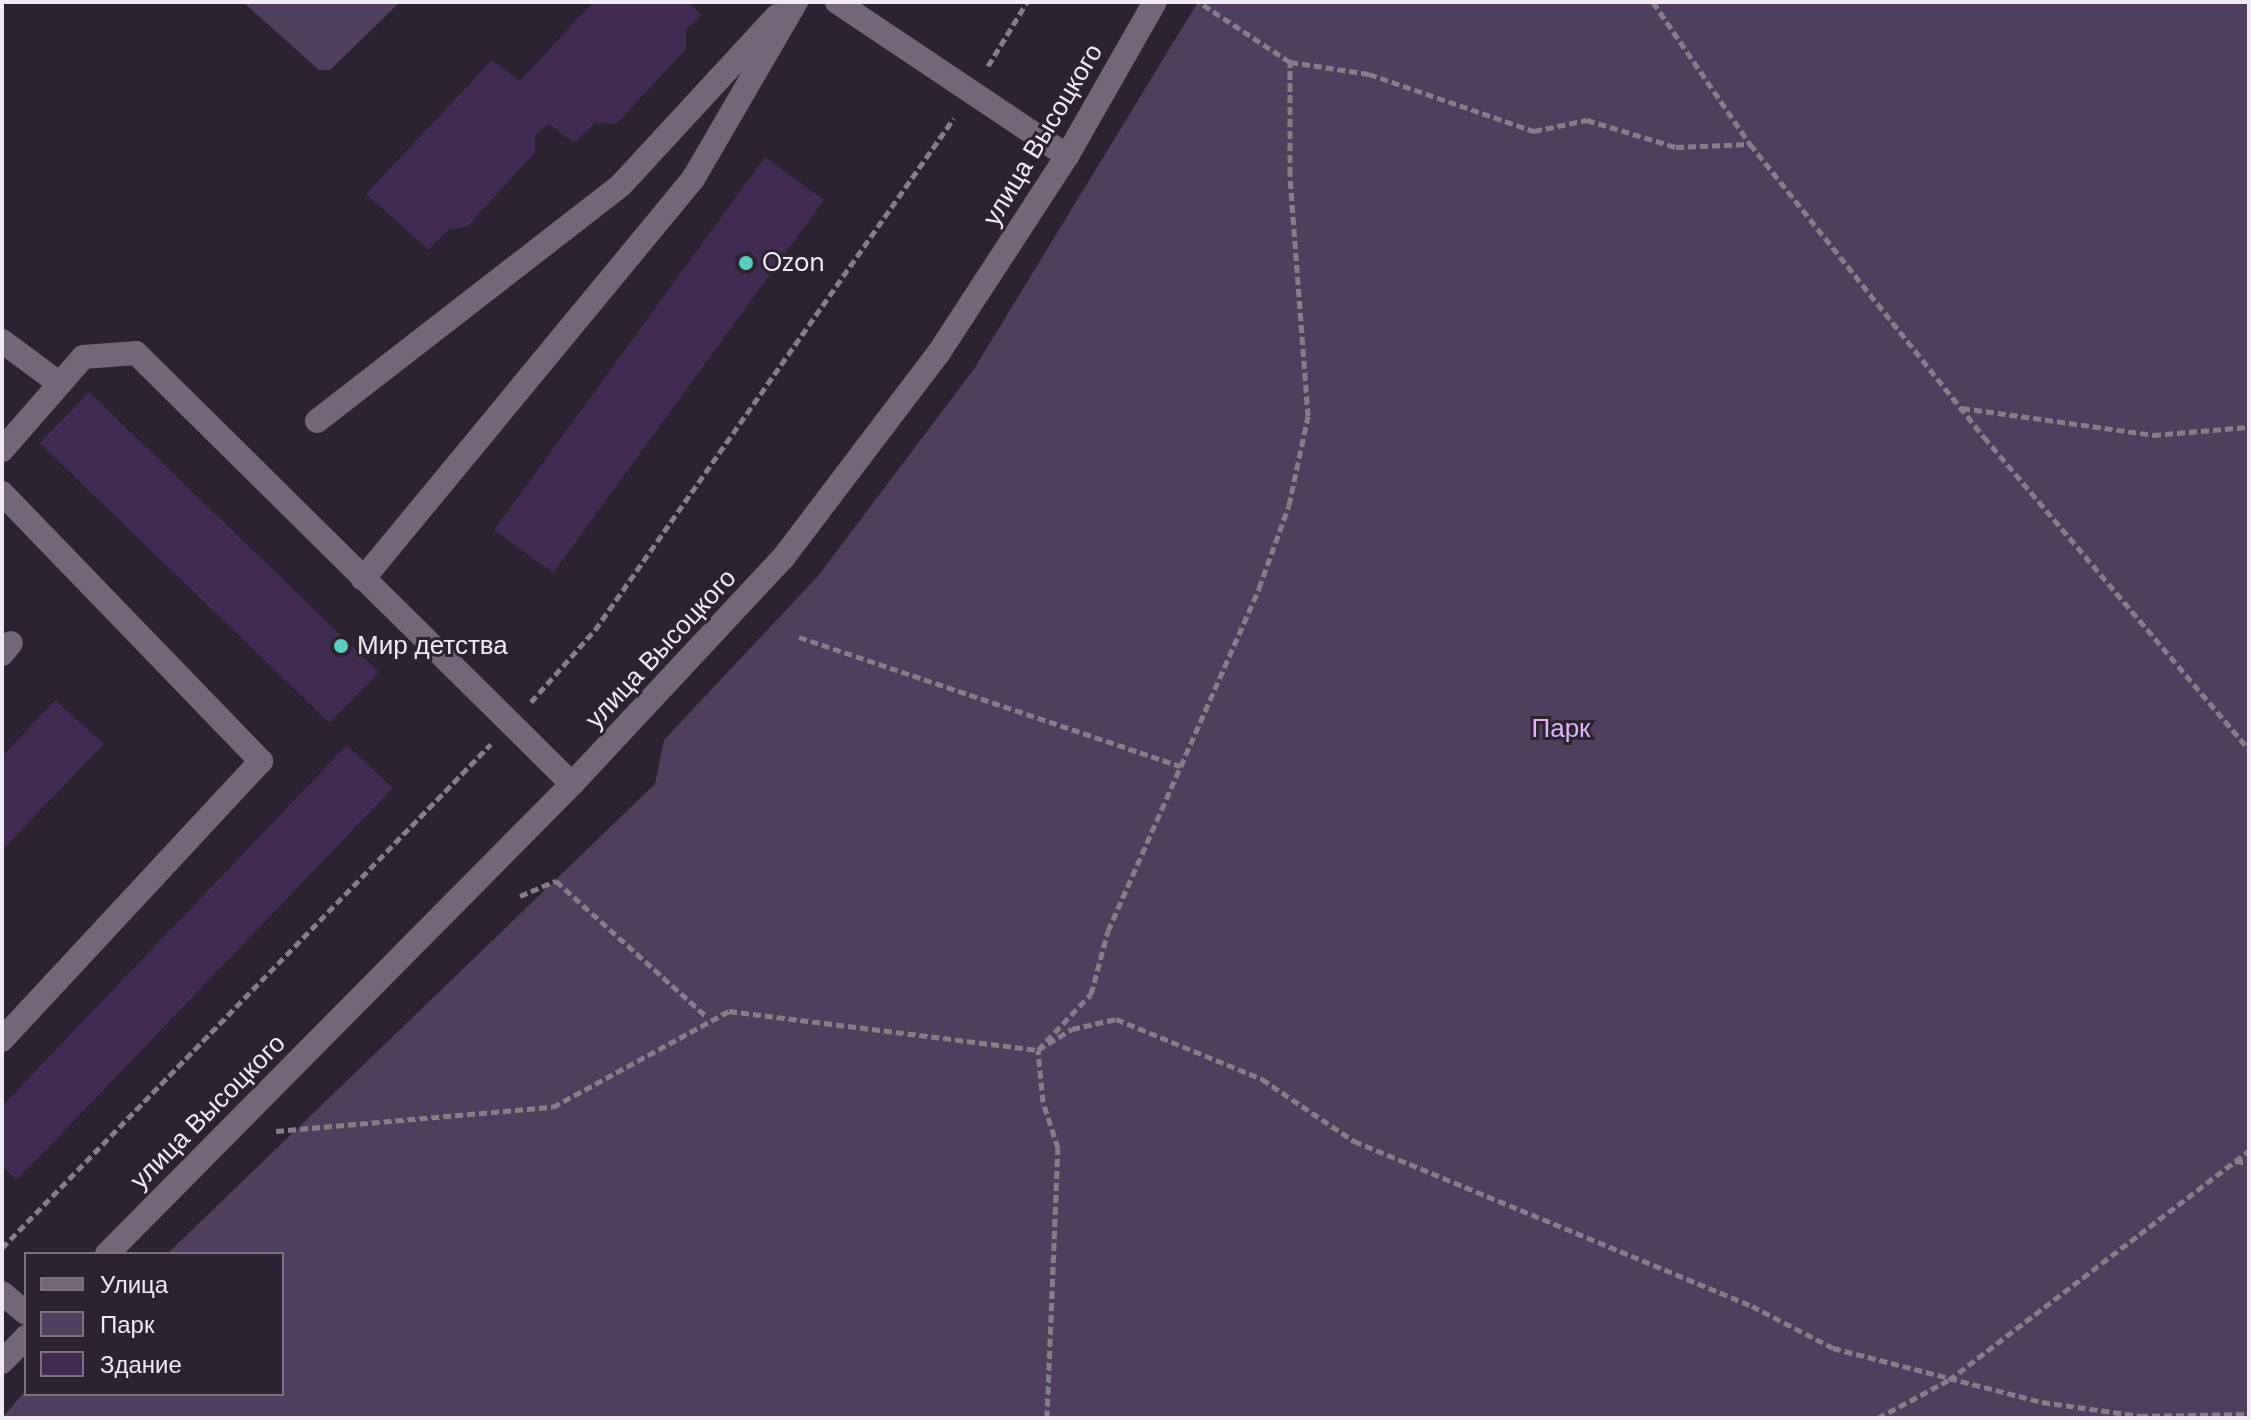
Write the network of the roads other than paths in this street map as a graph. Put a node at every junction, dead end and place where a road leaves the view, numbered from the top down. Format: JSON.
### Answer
{"nodes":[{"id":1,"x":789,"y":2,"type":"edge"},
{"id":2,"x":796,"y":2,"type":"edge"},
{"id":3,"x":837,"y":2,"type":"edge"},
{"id":4,"x":1155,"y":2,"type":"edge"},
{"id":5,"x":1067,"y":156,"type":"junction"},
{"id":6,"x":2,"y":341,"type":"edge"},
{"id":7,"x":60,"y":384,"type":"junction"},
{"id":8,"x":317,"y":421,"type":"dead end"},
{"id":9,"x":2,"y":450,"type":"edge"},
{"id":10,"x":2,"y":493,"type":"edge"},
{"id":11,"x":363,"y":579,"type":"junction"},
{"id":12,"x":572,"y":784,"type":"junction"},
{"id":13,"x":2,"y":1040,"type":"edge"},
{"id":14,"x":109,"y":1252,"type":"edge"},
{"id":15,"x":2,"y":1293,"type":"edge"},
{"id":16,"x":24,"y":1311,"type":"edge"},
{"id":17,"x":24,"y":1339,"type":"edge"},
{"id":18,"x":2,"y":1362,"type":"edge"}],
"edges":[{"from":1,"to":8,"type":"street"},
{"from":2,"to":11,"type":"street"},
{"from":3,"to":5,"type":"street"},
{"from":4,"to":5,"type":"street","name":"улица Высоцкого"},
{"from":5,"to":12,"type":"street","name":"улица Высоцкого"},
{"from":6,"to":7,"type":"street"},
{"from":7,"to":9,"type":"street"},
{"from":7,"to":11,"type":"street"},
{"from":10,"to":13,"type":"street"},
{"from":11,"to":12,"type":"street"},
{"from":12,"to":14,"type":"street","name":"улица Высоцкого"},
{"from":15,"to":16,"type":"street"},
{"from":17,"to":18,"type":"street"}]}
